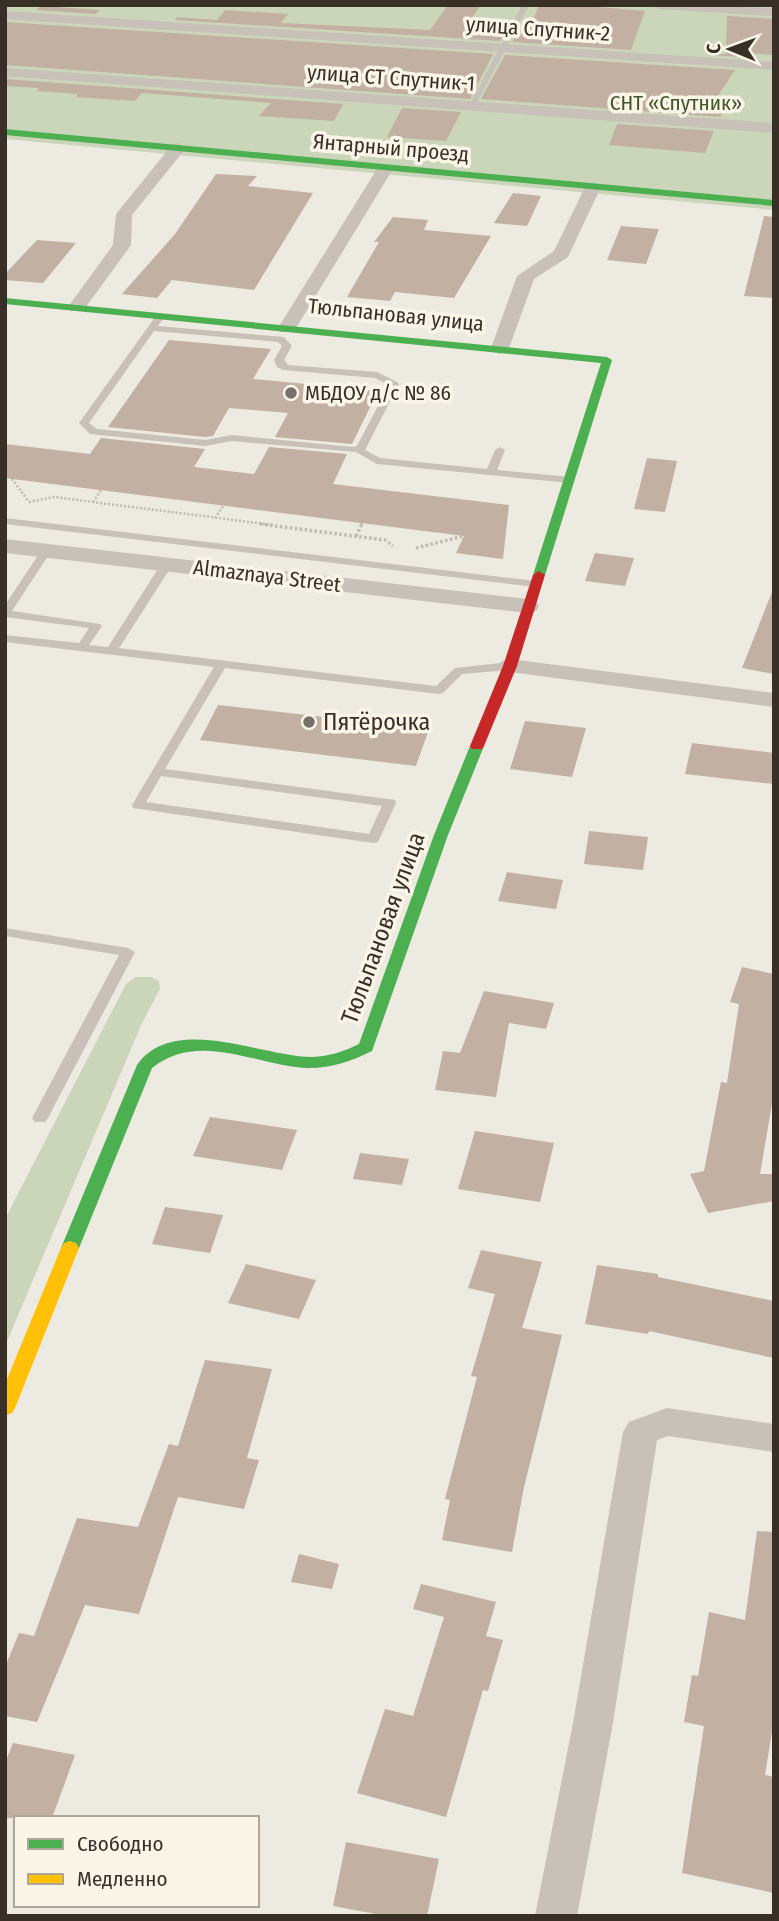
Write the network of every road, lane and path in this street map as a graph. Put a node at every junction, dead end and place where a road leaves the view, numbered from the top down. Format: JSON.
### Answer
{"nodes":[{"id":1,"x":526,"y":5,"type":"edge"},
{"id":2,"x":658,"y":5,"type":"edge"},
{"id":3,"x":774,"y":12,"type":"edge"},
{"id":4,"x":5,"y":15,"type":"edge"},
{"id":5,"x":502,"y":48,"type":"junction"},
{"id":6,"x":774,"y":66,"type":"edge"},
{"id":7,"x":5,"y":72,"type":"edge"},
{"id":8,"x":471,"y":106,"type":"junction"},
{"id":9,"x":774,"y":128,"type":"edge"},
{"id":10,"x":5,"y":132,"type":"edge"},
{"id":11,"x":178,"y":148,"type":"junction"},
{"id":12,"x":385,"y":169,"type":"junction"},
{"id":13,"x":593,"y":187,"type":"junction"},
{"id":14,"x":774,"y":203,"type":"edge"},
{"id":15,"x":5,"y":301,"type":"edge"},
{"id":16,"x":77,"y":307,"type":"junction"},
{"id":17,"x":156,"y":322,"type":"junction"},
{"id":18,"x":287,"y":328,"type":"junction"},
{"id":19,"x":500,"y":348,"type":"junction"},
{"id":20,"x":357,"y":449,"type":"junction"},
{"id":21,"x":499,"y":450,"type":"dead end"},
{"id":22,"x":492,"y":472,"type":"junction"},
{"id":23,"x":12,"y":479,"type":"dead end"},
{"id":24,"x":570,"y":480,"type":"junction"},
{"id":25,"x":101,"y":490,"type":"dead end"},
{"id":26,"x":29,"y":502,"type":"junction"},
{"id":27,"x":93,"y":502,"type":"junction"},
{"id":28,"x":17,"y":505,"type":"dead end"},
{"id":29,"x":223,"y":506,"type":"dead end"},
{"id":30,"x":215,"y":518,"type":"junction"},
{"id":31,"x":5,"y":521,"type":"edge"},
{"id":32,"x":362,"y":523,"type":"dead end"},
{"id":33,"x":356,"y":536,"type":"junction"},
{"id":34,"x":464,"y":536,"type":"dead end"},
{"id":35,"x":5,"y":545,"type":"edge"},
{"id":36,"x":47,"y":550,"type":"junction"},
{"id":37,"x":401,"y":551,"type":"junction"},
{"id":38,"x":167,"y":564,"type":"junction"},
{"id":39,"x":432,"y":572,"type":"junction"},
{"id":40,"x":536,"y":584,"type":"junction"},
{"id":41,"x":528,"y":606,"type":"junction"},
{"id":42,"x":6,"y":614,"type":"edge"},
{"id":43,"x":5,"y":638,"type":"edge"},
{"id":44,"x":82,"y":647,"type":"junction"},
{"id":45,"x":111,"y":651,"type":"junction"},
{"id":46,"x":221,"y":664,"type":"junction"},
{"id":47,"x":510,"y":666,"type":"junction"},
{"id":48,"x":774,"y":700,"type":"edge"},
{"id":49,"x":158,"y":772,"type":"junction"},
{"id":50,"x":5,"y":932,"type":"edge"},
{"id":51,"x":40,"y":1118,"type":"dead end"},
{"id":52,"x":5,"y":1408,"type":"edge"},
{"id":53,"x":774,"y":1438,"type":"edge"},
{"id":54,"x":556,"y":1916,"type":"edge"}],
"edges":[{"from":1,"to":5,"type":"lane"},
{"from":2,"to":3,"type":"street"},
{"from":4,"to":5,"type":"street","name":"улица Спутник-2"},
{"from":5,"to":6,"type":"street","name":"улица Спутник-2"},
{"from":5,"to":8,"type":"lane"},
{"from":7,"to":8,"type":"street","name":"улица СТ Спутник-1"},
{"from":8,"to":9,"type":"street","name":"улица СТ Спутник-1"},
{"from":10,"to":11,"type":"street","name":"Янтарный проезд"},
{"from":11,"to":12,"type":"street","name":"Янтарный проезд"},
{"from":11,"to":16,"type":"street"},
{"from":12,"to":13,"type":"street","name":"Янтарный проезд"},
{"from":12,"to":18,"type":"street","name":"Тюльпановая улица"},
{"from":13,"to":14,"type":"street","name":"Янтарный проезд"},
{"from":13,"to":19,"type":"street","name":"Тюльпановая улица"},
{"from":15,"to":16,"type":"street","name":"Тюльпановая улица"},
{"from":16,"to":17,"type":"street","name":"Тюльпановая улица"},
{"from":17,"to":18,"type":"street","name":"Тюльпановая улица"},
{"from":17,"to":20,"type":"lane"},
{"from":17,"to":20,"type":"lane"},
{"from":18,"to":19,"type":"street","name":"Тюльпановая улица"},
{"from":19,"to":24,"type":"street","name":"Тюльпановая улица"},
{"from":20,"to":22,"type":"lane"},
{"from":21,"to":22,"type":"lane"},
{"from":22,"to":24,"type":"lane"},
{"from":23,"to":26,"type":"path"},
{"from":24,"to":40,"type":"street","name":"Тюльпановая улица"},
{"from":25,"to":27,"type":"path"},
{"from":26,"to":27,"type":"path"},
{"from":26,"to":28,"type":"path"},
{"from":27,"to":30,"type":"path"},
{"from":29,"to":30,"type":"path"},
{"from":30,"to":33,"type":"path"},
{"from":31,"to":39,"type":"lane"},
{"from":32,"to":33,"type":"path"},
{"from":33,"to":37,"type":"path"},
{"from":34,"to":37,"type":"path"},
{"from":35,"to":36,"type":"street","name":"Almaznaya Street"},
{"from":36,"to":38,"type":"street","name":"Almaznaya Street"},
{"from":36,"to":42,"type":"lane"},
{"from":37,"to":39,"type":"path"},
{"from":38,"to":41,"type":"street","name":"Almaznaya Street"},
{"from":38,"to":45,"type":"lane"},
{"from":39,"to":40,"type":"lane"},
{"from":40,"to":41,"type":"street","name":"Тюльпановая улица"},
{"from":41,"to":47,"type":"street","name":"Тюльпановая улица"},
{"from":42,"to":44,"type":"lane"},
{"from":43,"to":44,"type":"lane"},
{"from":44,"to":45,"type":"lane"},
{"from":45,"to":46,"type":"lane"},
{"from":46,"to":47,"type":"lane"},
{"from":46,"to":49,"type":"lane"},
{"from":47,"to":48,"type":"street"},
{"from":47,"to":52,"type":"street","name":"Тюльпановая улица"},
{"from":49,"to":49,"type":"lane"},
{"from":50,"to":51,"type":"lane"},
{"from":53,"to":54,"type":"street"}]}
